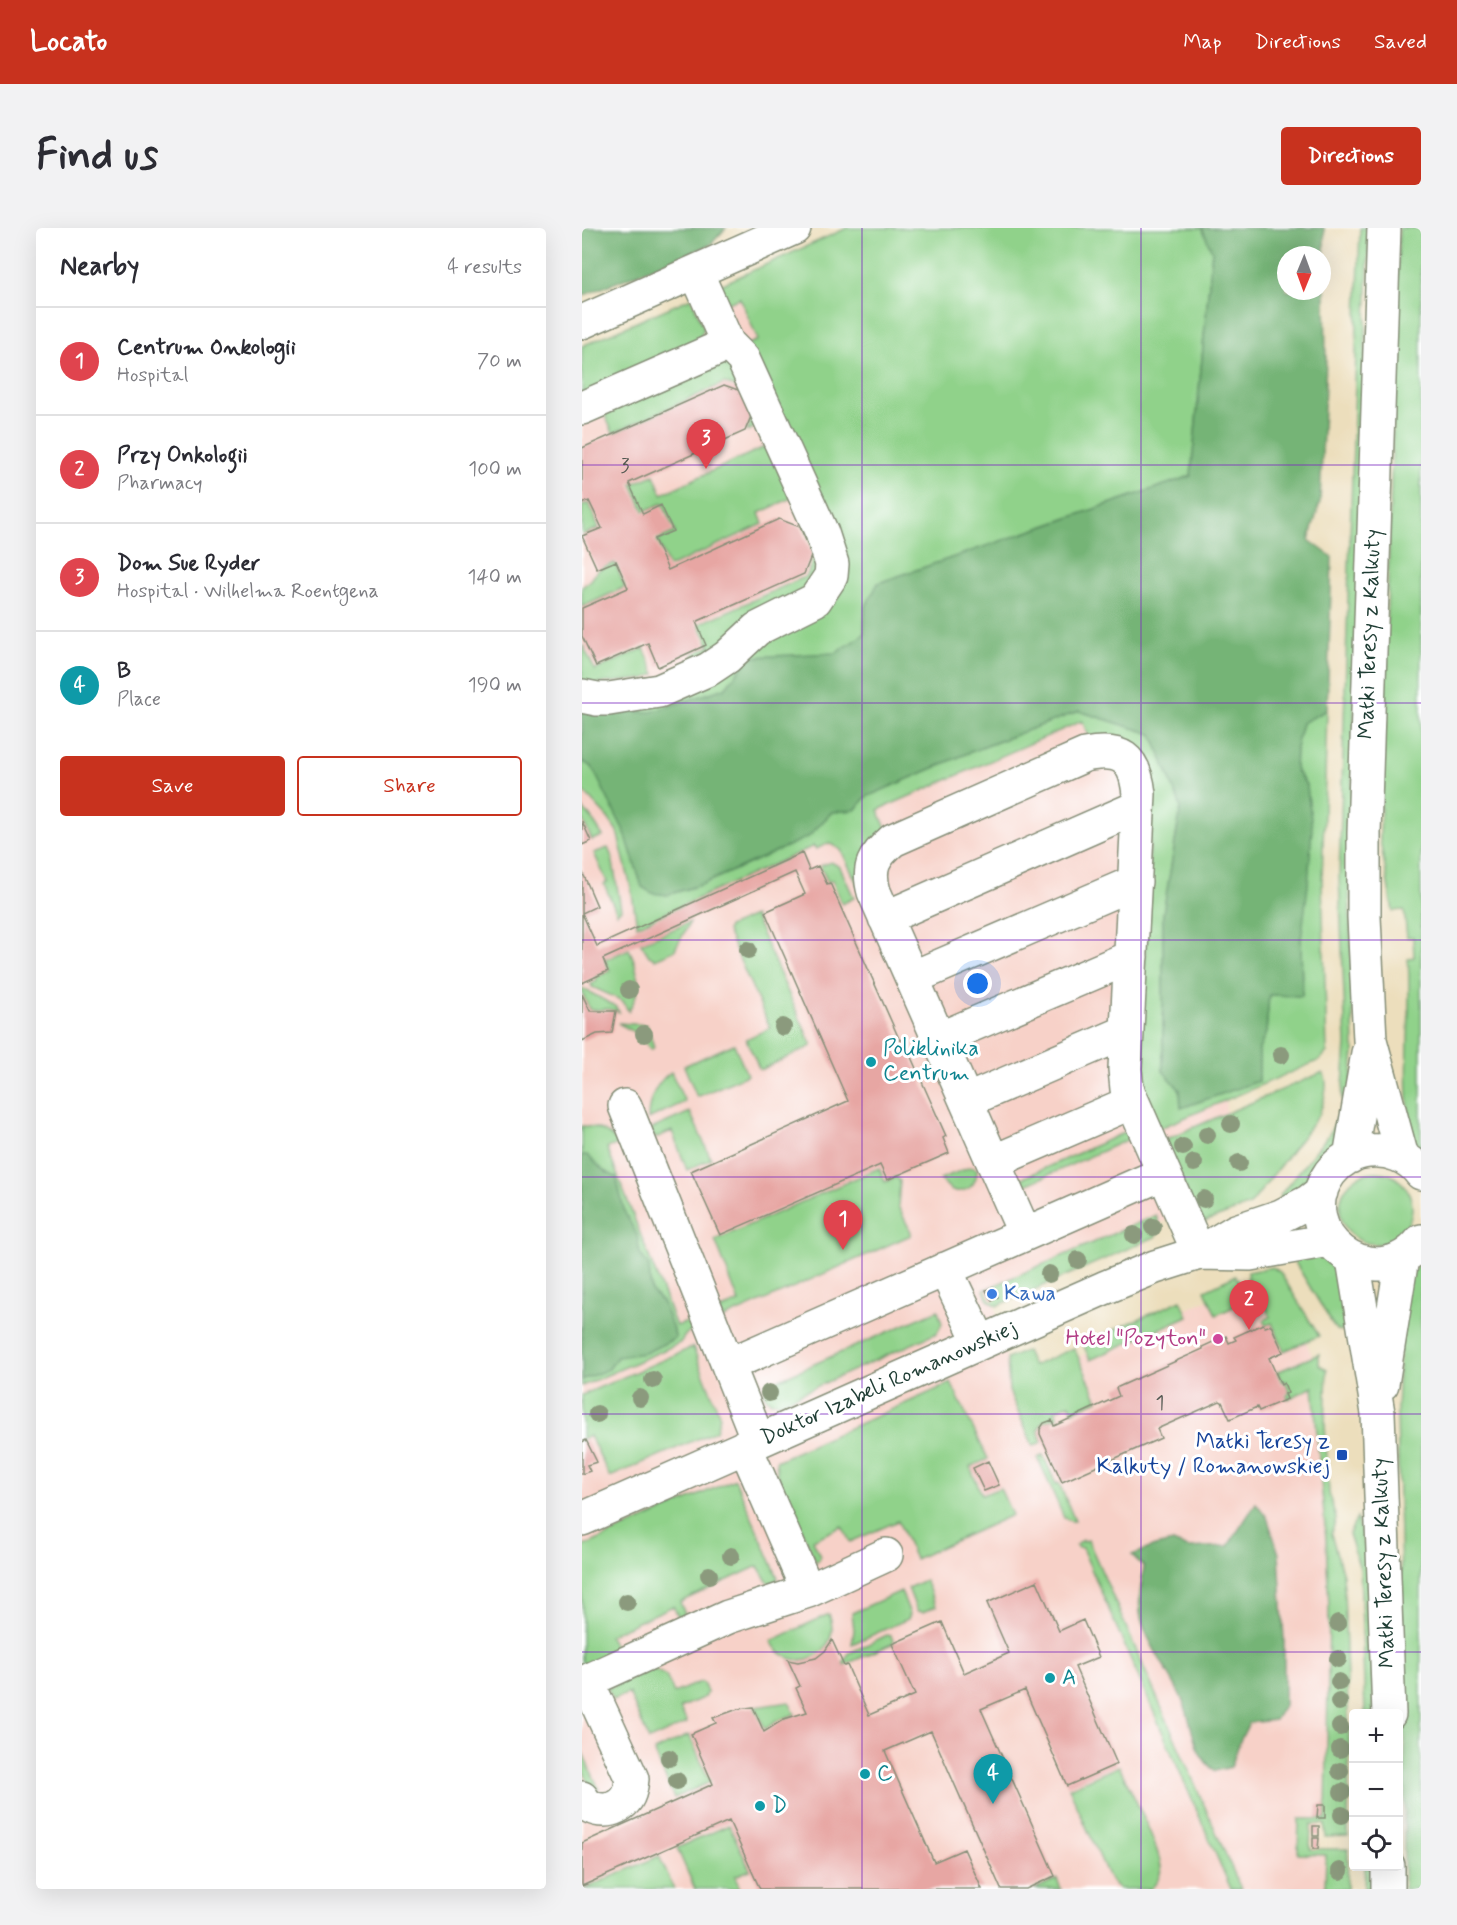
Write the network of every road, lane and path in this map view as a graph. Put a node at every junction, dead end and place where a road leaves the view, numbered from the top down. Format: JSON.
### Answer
{"nodes":[{"id":1,"x":794,"y":228,"type":"edge"},
{"id":2,"x":1384,"y":228,"type":"edge"},
{"id":3,"x":696,"y":272,"type":"junction"},
{"id":4,"x":582,"y":322,"type":"edge"},
{"id":5,"x":728,"y":344,"type":"junction"},
{"id":6,"x":582,"y":408,"type":"edge"},
{"id":7,"x":582,"y":696,"type":"edge"},
{"id":8,"x":1138,"y":807,"type":"junction"},
{"id":9,"x":1135,"y":882,"type":"junction"},
{"id":10,"x":885,"y":918,"type":"junction"},
{"id":11,"x":1131,"y":957,"type":"junction"},
{"id":12,"x":912,"y":978,"type":"junction"},
{"id":13,"x":1126,"y":1032,"type":"junction"},
{"id":14,"x":939,"y":1039,"type":"junction"},
{"id":15,"x":1370,"y":1040,"type":"junction"},
{"id":16,"x":966,"y":1101,"type":"junction"},
{"id":17,"x":1132,"y":1102,"type":"junction"},
{"id":18,"x":626,"y":1106,"type":"dead end"},
{"id":19,"x":1350,"y":1157,"type":"junction"},
{"id":20,"x":993,"y":1162,"type":"junction"},
{"id":21,"x":1411,"y":1165,"type":"edge"},
{"id":22,"x":1164,"y":1173,"type":"junction"},
{"id":23,"x":1321,"y":1192,"type":"junction"},
{"id":24,"x":1025,"y":1234,"type":"junction"},
{"id":25,"x":1411,"y":1249,"type":"edge"},
{"id":26,"x":1341,"y":1250,"type":"junction"},
{"id":27,"x":1199,"y":1253,"type":"junction"},
{"id":28,"x":945,"y":1269,"type":"junction"},
{"id":29,"x":980,"y":1342,"type":"junction"},
{"id":30,"x":728,"y":1365,"type":"junction"},
{"id":31,"x":1378,"y":1413,"type":"junction"},
{"id":32,"x":752,"y":1443,"type":"junction"},
{"id":33,"x":582,"y":1519,"type":"edge"},
{"id":34,"x":886,"y":1555,"type":"dead end"},
{"id":35,"x":808,"y":1591,"type":"junction"},
{"id":36,"x":585,"y":1682,"type":"edge"},
{"id":37,"x":1389,"y":1709,"type":"edge"},
{"id":38,"x":582,"y":1798,"type":"edge"},
{"id":39,"x":1389,"y":1871,"type":"edge"},
{"id":40,"x":1388,"y":1889,"type":"edge"}],
"edges":[{"from":1,"to":3,"type":"street"},
{"from":2,"to":15,"type":"street","name":"Matki Teresy z Kalkuty"},
{"from":3,"to":4,"type":"street"},
{"from":3,"to":5,"type":"street"},
{"from":5,"to":6,"type":"street"},
{"from":5,"to":7,"type":"street"},
{"from":8,"to":9,"type":"street"},
{"from":8,"to":10,"type":"street"},
{"from":8,"to":10,"type":"street"},
{"from":9,"to":11,"type":"street"},
{"from":9,"to":12,"type":"street"},
{"from":10,"to":12,"type":"street"},
{"from":11,"to":13,"type":"street"},
{"from":11,"to":14,"type":"street"},
{"from":12,"to":14,"type":"street"},
{"from":13,"to":16,"type":"street"},
{"from":13,"to":17,"type":"street"},
{"from":14,"to":16,"type":"street"},
{"from":15,"to":19,"type":"street","name":"Matki Teresy z Kalkuty"},
{"from":15,"to":21,"type":"street","name":"Matki Teresy z Kalkuty"},
{"from":16,"to":20,"type":"street"},
{"from":17,"to":20,"type":"street"},
{"from":17,"to":22,"type":"street"},
{"from":18,"to":30,"type":"street"},
{"from":19,"to":21,"type":"street"},
{"from":19,"to":23,"type":"street"},
{"from":20,"to":24,"type":"street"},
{"from":22,"to":24,"type":"street"},
{"from":22,"to":27,"type":"street"},
{"from":23,"to":26,"type":"street","name":"Matki Teresy z Kalkuty"},
{"from":23,"to":27,"type":"street","name":"Doktor Izabeli Romanowskiej"},
{"from":24,"to":28,"type":"street"},
{"from":25,"to":26,"type":"street","name":"Doktor Izabeli Romanowskiej"},
{"from":25,"to":31,"type":"street","name":"Matki Teresy z Kalkuty"},
{"from":26,"to":27,"type":"street","name":"Doktor Izabeli Romanowskiej"},
{"from":26,"to":31,"type":"street","name":"Matki Teresy z Kalkuty"},
{"from":27,"to":29,"type":"street","name":"Doktor Izabeli Romanowskiej"},
{"from":28,"to":29,"type":"street"},
{"from":28,"to":30,"type":"street"},
{"from":29,"to":32,"type":"street","name":"Doktor Izabeli Romanowskiej"},
{"from":30,"to":32,"type":"street"},
{"from":31,"to":37,"type":"street","name":"Matki Teresy z Kalkuty"},
{"from":32,"to":33,"type":"street","name":"Doktor Izabeli Romanowskiej"},
{"from":32,"to":35,"type":"street"},
{"from":34,"to":35,"type":"street"},
{"from":35,"to":36,"type":"street"},
{"from":36,"to":38,"type":"street"},
{"from":39,"to":40,"type":"street"}]}
